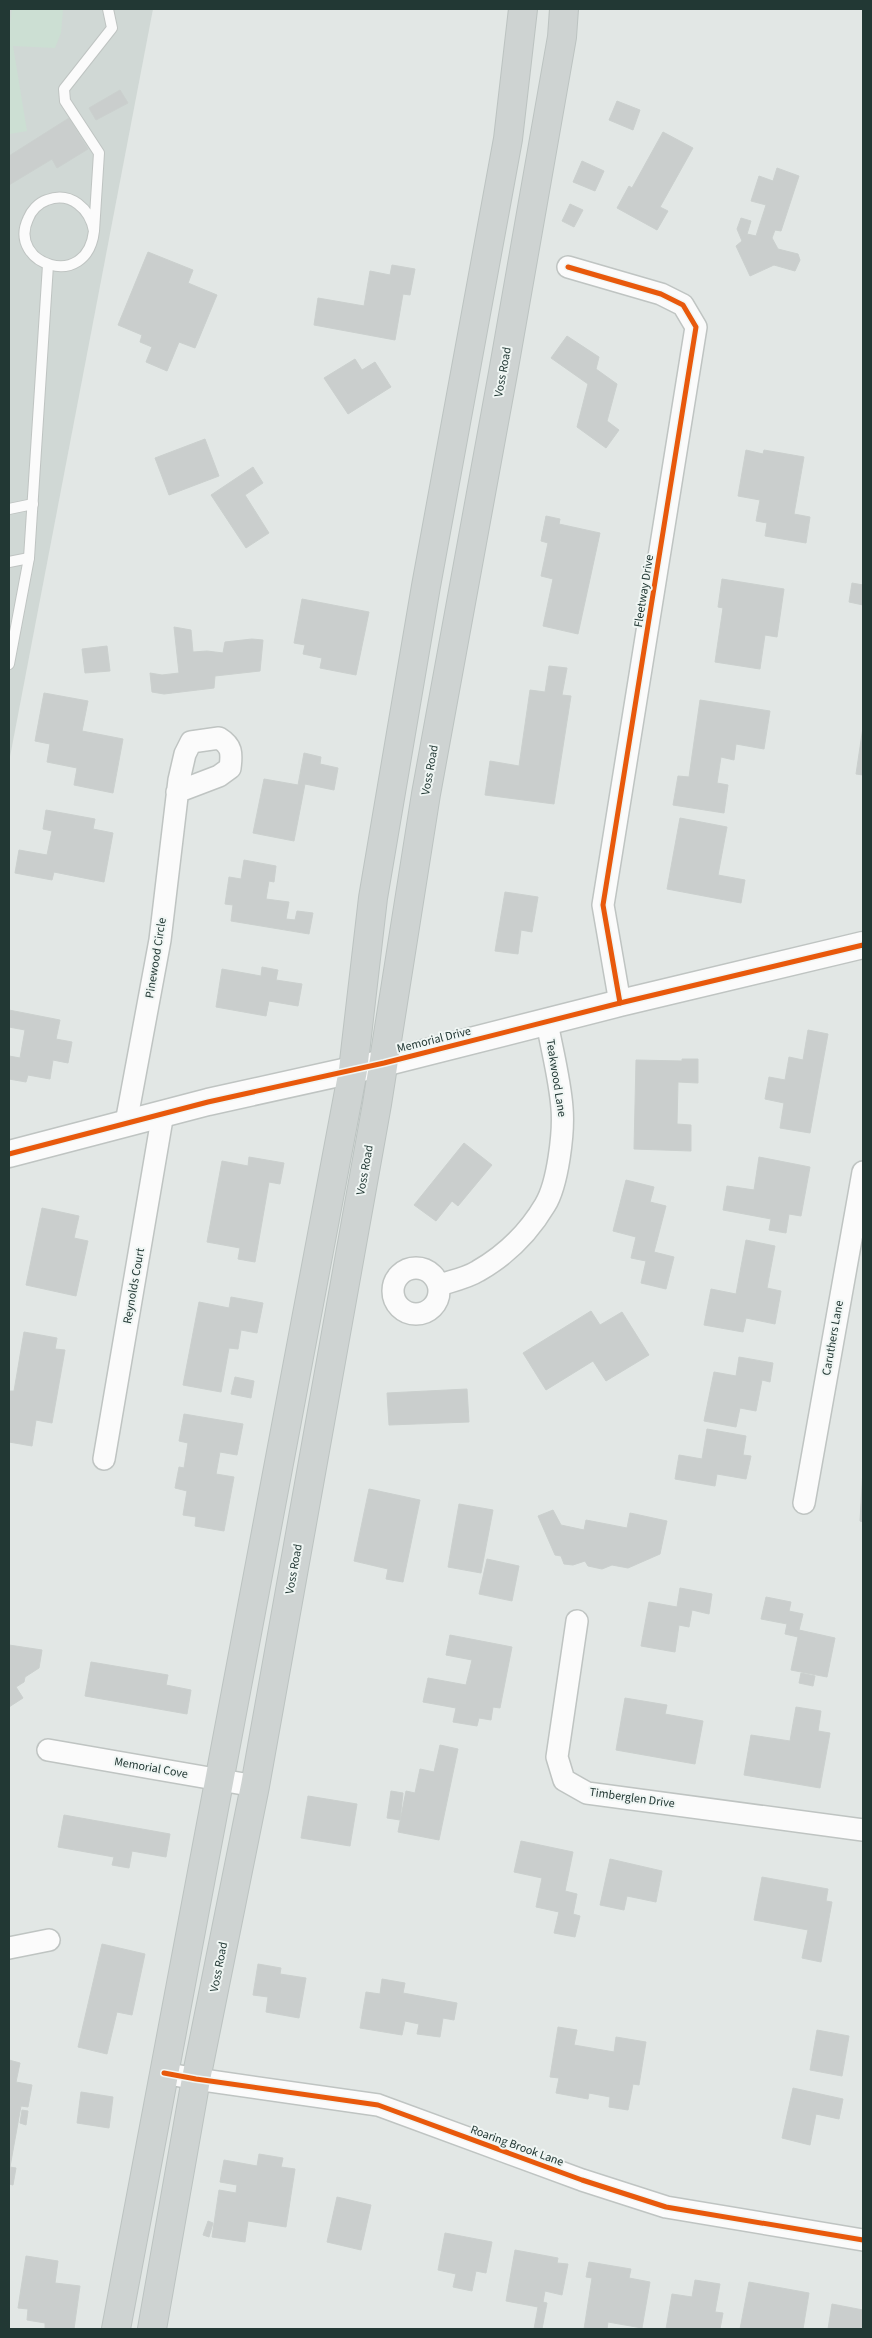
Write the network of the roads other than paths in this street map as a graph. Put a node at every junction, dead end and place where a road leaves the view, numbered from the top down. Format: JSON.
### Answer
{"nodes":[{"id":1,"x":108,"y":9,"type":"edge"},
{"id":2,"x":523,"y":9,"type":"edge"},
{"id":3,"x":564,"y":9,"type":"edge"},
{"id":4,"x":94,"y":231,"type":"junction"},
{"id":5,"x":48,"y":265,"type":"junction"},
{"id":6,"x":568,"y":267,"type":"dead end"},
{"id":7,"x":467,"y":364,"type":"junction"},
{"id":8,"x":503,"y":373,"type":"junction"},
{"id":9,"x":33,"y":504,"type":"junction"},
{"id":10,"x":9,"y":509,"type":"edge"},
{"id":11,"x":29,"y":558,"type":"junction"},
{"id":12,"x":9,"y":562,"type":"edge"},
{"id":13,"x":426,"y":586,"type":"junction"},
{"id":14,"x":462,"y":594,"type":"junction"},
{"id":15,"x":13,"y":620,"type":"edge"},
{"id":16,"x":9,"y":664,"type":"edge"},
{"id":17,"x":177,"y":792,"type":"dead end"},
{"id":18,"x":863,"y":945,"type":"edge"},
{"id":19,"x":620,"y":1003,"type":"junction"},
{"id":20,"x":547,"y":1022,"type":"junction"},
{"id":21,"x":384,"y":1063,"type":"junction"},
{"id":22,"x":353,"y":1070,"type":"junction"},
{"id":23,"x":163,"y":1113,"type":"junction"},
{"id":24,"x":126,"y":1123,"type":"junction"},
{"id":25,"x":9,"y":1154,"type":"edge"},
{"id":26,"x":863,"y":1172,"type":"edge"},
{"id":27,"x":439,"y":1285,"type":"dead end"},
{"id":28,"x":104,"y":1458,"type":"dead end"},
{"id":29,"x":804,"y":1503,"type":"dead end"},
{"id":30,"x":577,"y":1621,"type":"dead end"},
{"id":31,"x":48,"y":1750,"type":"dead end"},
{"id":32,"x":219,"y":1780,"type":"junction"},
{"id":33,"x":254,"y":1786,"type":"junction"},
{"id":34,"x":863,"y":1830,"type":"edge"},
{"id":35,"x":49,"y":1940,"type":"dead end"},
{"id":36,"x":9,"y":1948,"type":"edge"},
{"id":37,"x":164,"y":2072,"type":"junction"},
{"id":38,"x":196,"y":2079,"type":"junction"},
{"id":39,"x":863,"y":2240,"type":"edge"},
{"id":40,"x":125,"y":2281,"type":"junction"},
{"id":41,"x":159,"y":2288,"type":"junction"},
{"id":42,"x":116,"y":2329,"type":"edge"},
{"id":43,"x":152,"y":2329,"type":"edge"}],
"edges":[{"from":1,"to":4,"type":"lane"},
{"from":2,"to":7,"type":"main road"},
{"from":3,"to":8,"type":"main road","name":"Voss Road"},
{"from":4,"to":5,"type":"lane"},
{"from":4,"to":5,"type":"lane"},
{"from":5,"to":9,"type":"lane"},
{"from":6,"to":19,"type":"street","name":"Fleetway Drive"},
{"from":7,"to":8,"type":"main road"},
{"from":7,"to":13,"type":"main road"},
{"from":8,"to":14,"type":"main road","name":"Voss Road"},
{"from":9,"to":10,"type":"lane"},
{"from":9,"to":11,"type":"lane"},
{"from":11,"to":12,"type":"lane"},
{"from":11,"to":15,"type":"lane"},
{"from":13,"to":14,"type":"main road"},
{"from":13,"to":22,"type":"main road"},
{"from":14,"to":21,"type":"main road","name":"Voss Road"},
{"from":15,"to":16,"type":"lane"},
{"from":17,"to":24,"type":"street","name":"Pinewood Circle"},
{"from":18,"to":19,"type":"street","name":"Memorial Drive"},
{"from":19,"to":20,"type":"street","name":"Memorial Drive"},
{"from":20,"to":21,"type":"street","name":"Memorial Drive"},
{"from":20,"to":27,"type":"street","name":"Teakwood Lane"},
{"from":21,"to":22,"type":"street","name":"Memorial Drive"},
{"from":21,"to":33,"type":"main road","name":"Voss Road"},
{"from":22,"to":23,"type":"street","name":"Memorial Drive"},
{"from":22,"to":32,"type":"main road"},
{"from":23,"to":24,"type":"street","name":"Memorial Drive"},
{"from":23,"to":28,"type":"street","name":"Reynolds Court"},
{"from":24,"to":25,"type":"street","name":"Memorial Drive"},
{"from":26,"to":29,"type":"street","name":"Caruthers Lane"},
{"from":30,"to":34,"type":"street","name":"Timberglen Drive"},
{"from":31,"to":32,"type":"street","name":"Memorial Cove"},
{"from":32,"to":33,"type":"street","name":"Memorial Cove"},
{"from":32,"to":37,"type":"main road"},
{"from":33,"to":38,"type":"main road","name":"Voss Road"},
{"from":35,"to":36,"type":"street"},
{"from":37,"to":38,"type":"street","name":"Roaring Brook Lane"},
{"from":37,"to":40,"type":"main road"},
{"from":38,"to":39,"type":"street","name":"Roaring Brook Lane"},
{"from":38,"to":41,"type":"main road","name":"Voss Road"},
{"from":40,"to":41,"type":"main road"},
{"from":40,"to":42,"type":"main road"},
{"from":41,"to":43,"type":"main road","name":"Voss Road"}]}
